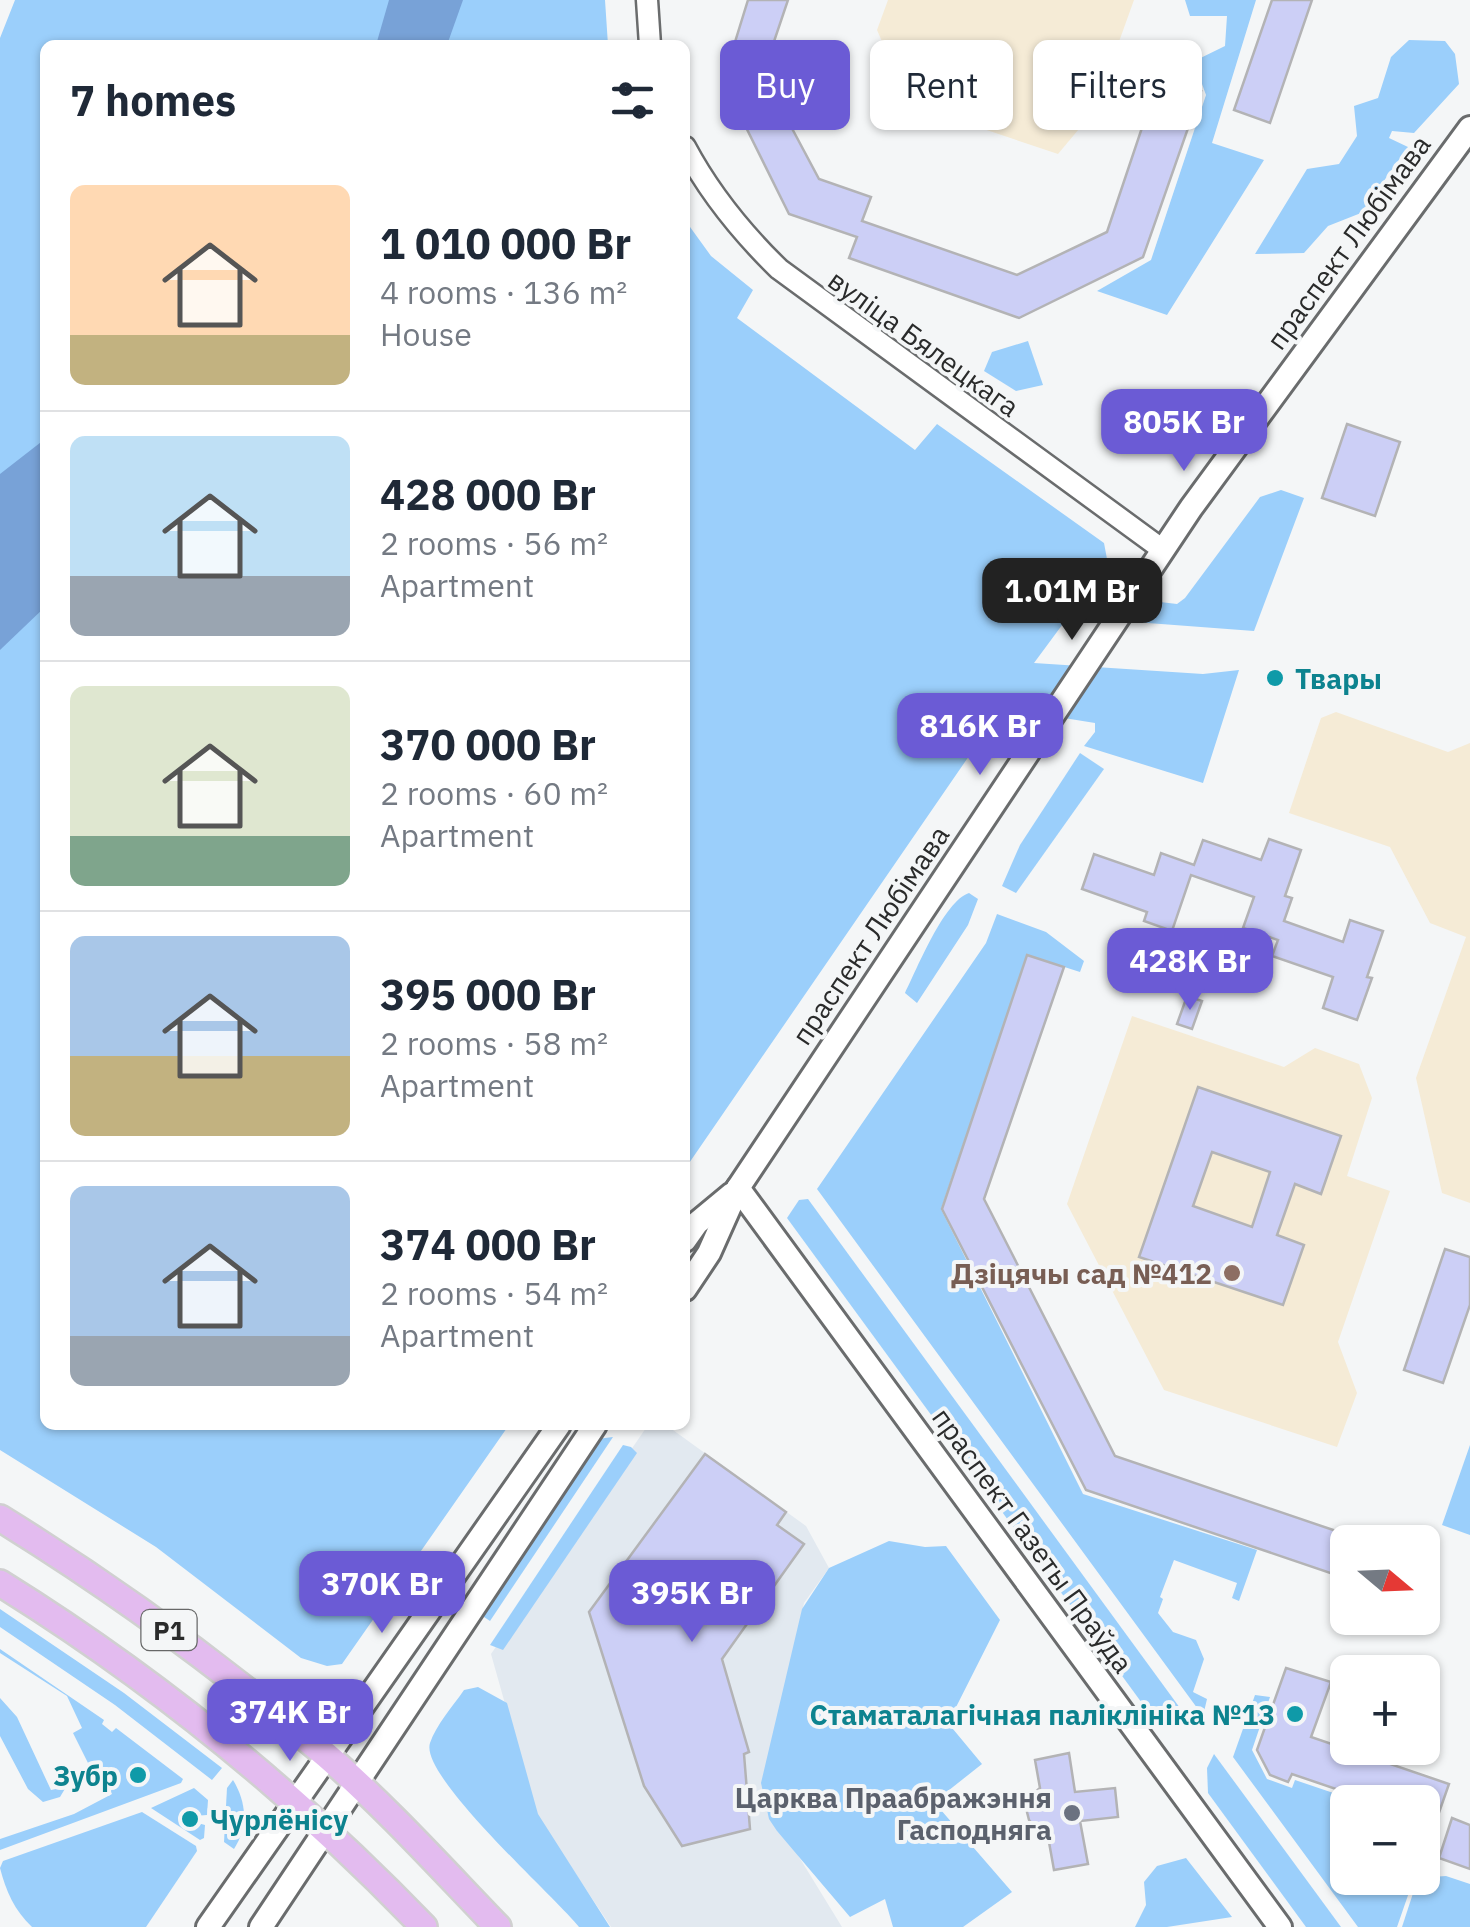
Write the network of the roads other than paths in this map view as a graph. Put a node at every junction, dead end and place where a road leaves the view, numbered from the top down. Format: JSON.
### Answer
{"nodes":[{"id":1,"x":647,"y":0,"type":"edge"},
{"id":2,"x":650,"y":40,"type":"edge"},
{"id":3,"x":1470,"y":128,"type":"edge"},
{"id":4,"x":690,"y":155,"type":"edge"},
{"id":5,"x":1163,"y":550,"type":"junction"},
{"id":6,"x":738,"y":1188,"type":"junction"},
{"id":7,"x":690,"y":1233,"type":"edge"},
{"id":8,"x":690,"y":1280,"type":"edge"},
{"id":9,"x":556,"y":1430,"type":"edge"},
{"id":10,"x":592,"y":1430,"type":"edge"},
{"id":11,"x":0,"y":1518,"type":"edge"},
{"id":12,"x":0,"y":1583,"type":"edge"},
{"id":13,"x":328,"y":1757,"type":"junction"},
{"id":14,"x":356,"y":1783,"type":"junction"},
{"id":15,"x":295,"y":1802,"type":"junction"},
{"id":16,"x":327,"y":1830,"type":"junction"},
{"id":17,"x":208,"y":1927,"type":"edge"},
{"id":18,"x":261,"y":1927,"type":"edge"},
{"id":19,"x":424,"y":1927,"type":"edge"},
{"id":20,"x":498,"y":1927,"type":"edge"},
{"id":21,"x":1280,"y":1927,"type":"edge"}],
"edges":[{"from":1,"to":2,"type":"street"},
{"from":3,"to":5,"type":"main road","name":"праспект Любімава"},
{"from":4,"to":5,"type":"street","name":"вуліца Бялецкага"},
{"from":5,"to":6,"type":"main road","name":"праспект Любімава"},
{"from":6,"to":7,"type":"main road","name":"праспект Любімава"},
{"from":6,"to":8,"type":"main road","name":"праспект Любімава"},
{"from":6,"to":21,"type":"main road","name":"праспект Газеты Праўда"},
{"from":9,"to":13,"type":"main road"},
{"from":10,"to":14,"type":"main road"},
{"from":11,"to":13,"type":"main road","number":"Р1"},
{"from":12,"to":15,"type":"main road","number":"Р1"},
{"from":13,"to":14,"type":"main road","number":"Р1"},
{"from":13,"to":15,"type":"main road"},
{"from":14,"to":16,"type":"main road"},
{"from":14,"to":20,"type":"main road","number":"Р1"},
{"from":15,"to":16,"type":"main road","number":"Р1"},
{"from":15,"to":17,"type":"main road"},
{"from":16,"to":18,"type":"main road"},
{"from":16,"to":19,"type":"main road","number":"Р1"}]}
